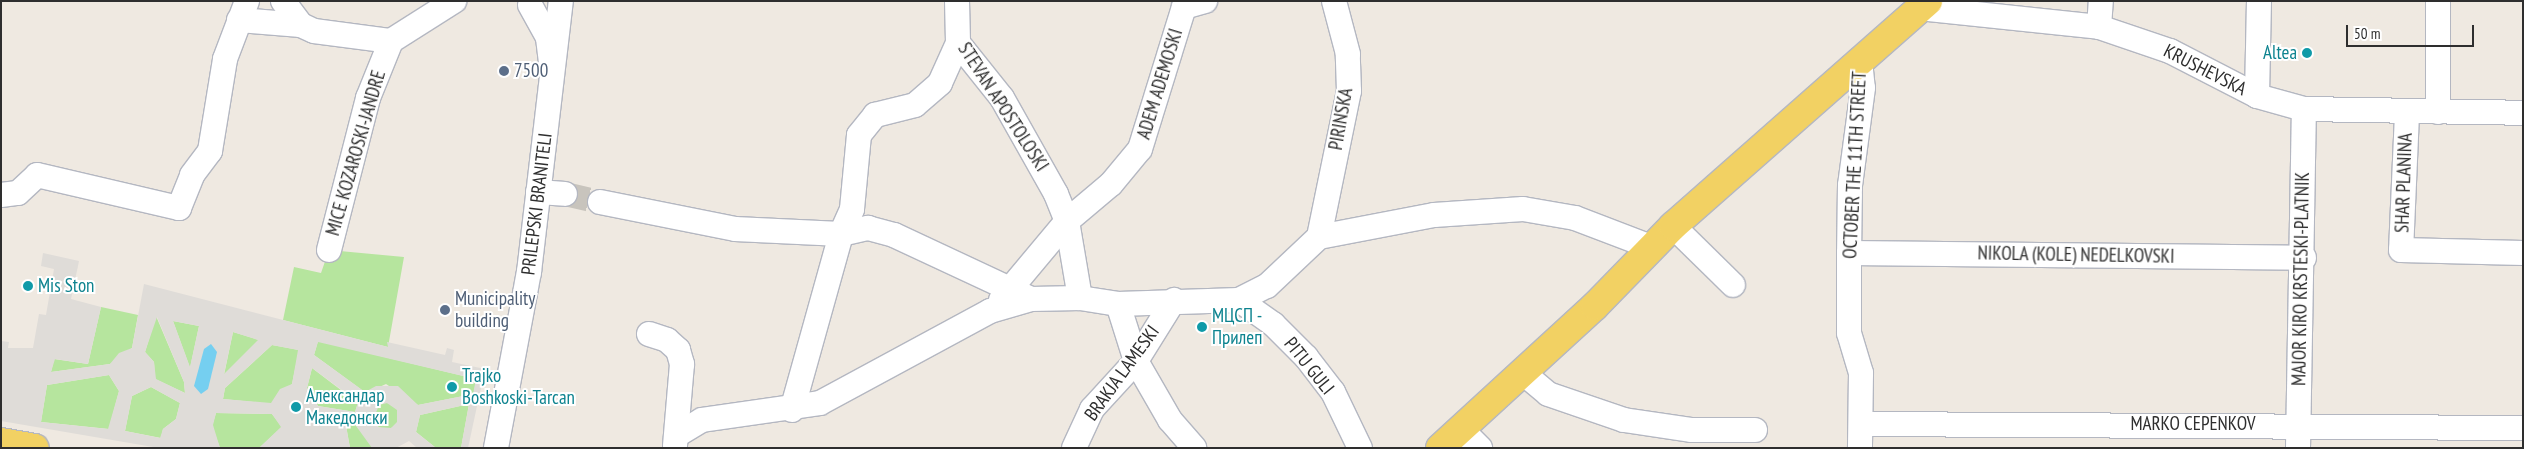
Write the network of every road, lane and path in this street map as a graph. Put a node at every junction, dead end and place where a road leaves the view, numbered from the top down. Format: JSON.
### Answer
{"nodes":[{"id":1,"x":283,"y":1,"type":"edge"},
{"id":2,"x":454,"y":1,"type":"edge"},
{"id":3,"x":561,"y":1,"type":"edge"},
{"id":4,"x":956,"y":1,"type":"edge"},
{"id":5,"x":1334,"y":1,"type":"edge"},
{"id":6,"x":2101,"y":1,"type":"edge"},
{"id":7,"x":2259,"y":1,"type":"edge"},
{"id":8,"x":2438,"y":1,"type":"edge"},
{"id":9,"x":531,"y":3,"type":"edge"},
{"id":10,"x":1190,"y":3,"type":"edge"},
{"id":11,"x":1923,"y":5,"type":"edge"},
{"id":12,"x":243,"y":11,"type":"edge"},
{"id":13,"x":301,"y":25,"type":"junction"},
{"id":14,"x":2099,"y":27,"type":"junction"},
{"id":15,"x":391,"y":41,"type":"junction"},
{"id":16,"x":958,"y":43,"type":"junction"},
{"id":17,"x":1860,"y":61,"type":"junction"},
{"id":18,"x":552,"y":78,"type":"junction"},
{"id":19,"x":2257,"y":96,"type":"junction"},
{"id":20,"x":2304,"y":109,"type":"junction"},
{"id":21,"x":2438,"y":112,"type":"junction"},
{"id":22,"x":2523,"y":113,"type":"edge"},
{"id":23,"x":2407,"y":114,"type":"junction"},
{"id":24,"x":538,"y":192,"type":"junction"},
{"id":25,"x":565,"y":194,"type":"tunnel mouth"},
{"id":26,"x":1,"y":195,"type":"edge"},
{"id":27,"x":600,"y":202,"type":"tunnel mouth"},
{"id":28,"x":1067,"y":222,"type":"junction"},
{"id":29,"x":1673,"y":226,"type":"junction"},
{"id":30,"x":841,"y":234,"type":"junction"},
{"id":31,"x":1319,"y":237,"type":"junction"},
{"id":32,"x":1651,"y":247,"type":"junction"},
{"id":33,"x":329,"y":250,"type":"dead end"},
{"id":34,"x":1849,"y":253,"type":"junction"},
{"id":35,"x":2523,"y":253,"type":"edge"},
{"id":36,"x":2304,"y":258,"type":"junction"},
{"id":37,"x":1733,"y":285,"type":"dead end"},
{"id":38,"x":1021,"y":294,"type":"junction"},
{"id":39,"x":1080,"y":298,"type":"junction"},
{"id":40,"x":1174,"y":300,"type":"junction"},
{"id":41,"x":1239,"y":300,"type":"junction"},
{"id":42,"x":1118,"y":304,"type":"junction"},
{"id":43,"x":649,"y":334,"type":"dead end"},
{"id":44,"x":1136,"y":361,"type":"junction"},
{"id":45,"x":1522,"y":372,"type":"junction"},
{"id":46,"x":792,"y":410,"type":"junction"},
{"id":47,"x":1864,"y":424,"type":"junction"},
{"id":48,"x":2297,"y":424,"type":"junction"},
{"id":49,"x":2523,"y":428,"type":"edge"},
{"id":50,"x":1461,"y":429,"type":"junction"},
{"id":51,"x":1755,"y":430,"type":"dead end"},
{"id":52,"x":1,"y":442,"type":"edge"},
{"id":53,"x":676,"y":442,"type":"edge"},
{"id":54,"x":34,"y":448,"type":"edge"},
{"id":55,"x":496,"y":448,"type":"edge"},
{"id":56,"x":1074,"y":448,"type":"edge"},
{"id":57,"x":1194,"y":448,"type":"edge"},
{"id":58,"x":1360,"y":448,"type":"edge"},
{"id":59,"x":1440,"y":448,"type":"edge"},
{"id":60,"x":1480,"y":448,"type":"edge"},
{"id":61,"x":1860,"y":448,"type":"edge"},
{"id":62,"x":2298,"y":448,"type":"edge"}],
"edges":[{"from":1,"to":13,"type":"street"},
{"from":2,"to":15,"type":"street"},
{"from":3,"to":18,"type":"street","name":"PRILEPSKI BRANITELI"},
{"from":4,"to":16,"type":"street","name":"STEVAN APOSTOLOSKI"},
{"from":5,"to":31,"type":"street","name":"PIRINSKA"},
{"from":6,"to":14,"type":"street"},
{"from":7,"to":19,"type":"street"},
{"from":8,"to":21,"type":"street"},
{"from":9,"to":18,"type":"street","name":"PRILEPSKI BRANITELI"},
{"from":10,"to":28,"type":"street","name":"ADEM ADEMOSKI"},
{"from":11,"to":14,"type":"street","name":"KRUSHEVSKA"},
{"from":11,"to":17,"type":"main road"},
{"from":12,"to":13,"type":"street"},
{"from":12,"to":26,"type":"street"},
{"from":13,"to":15,"type":"street"},
{"from":14,"to":19,"type":"street","name":"KRUSHEVSKA"},
{"from":15,"to":33,"type":"street","name":"MICE KOZAROSKI-JANDRE"},
{"from":16,"to":28,"type":"street","name":"STEVAN APOSTOLOSKI"},
{"from":16,"to":30,"type":"street"},
{"from":17,"to":29,"type":"main road"},
{"from":17,"to":34,"type":"street","name":"OCTOBER THE 11TH STREET"},
{"from":18,"to":24,"type":"street","name":"PRILEPSKI BRANITELI"},
{"from":19,"to":20,"type":"street","name":"KRUSHEVSKA"},
{"from":20,"to":23,"type":"street","name":"KRUSHEVSKA"},
{"from":20,"to":36,"type":"street","name":"MAJOR KIRO KRSTESKI-PLATNIK"},
{"from":21,"to":22,"type":"street","name":"KRUSHEVSKA"},
{"from":21,"to":23,"type":"street","name":"KRUSHEVSKA"},
{"from":23,"to":35,"type":"street","name":"SHAR PLANINA"},
{"from":24,"to":25,"type":"street"},
{"from":24,"to":55,"type":"street","name":"PRILEPSKI BRANITELI"},
{"from":27,"to":30,"type":"street"},
{"from":28,"to":38,"type":"street","name":"ADEM ADEMOSKI"},
{"from":28,"to":39,"type":"street","name":"STEVAN APOSTOLOSKI"},
{"from":29,"to":32,"type":"main road"},
{"from":29,"to":37,"type":"street"},
{"from":30,"to":38,"type":"street"},
{"from":30,"to":46,"type":"street"},
{"from":31,"to":32,"type":"street"},
{"from":31,"to":41,"type":"street"},
{"from":32,"to":45,"type":"main road"},
{"from":34,"to":36,"type":"street","name":"NIKOLA (KOLE) NEDELKOVSKI"},
{"from":34,"to":47,"type":"street","name":"OCTOBER THE 11TH STREET"},
{"from":36,"to":48,"type":"street","name":"MAJOR KIRO KRSTESKI-PLATNIK"},
{"from":38,"to":39,"type":"street"},
{"from":38,"to":46,"type":"street"},
{"from":39,"to":42,"type":"street"},
{"from":40,"to":41,"type":"street"},
{"from":40,"to":42,"type":"street"},
{"from":40,"to":44,"type":"street","name":"BRAKJA LAMESKI"},
{"from":41,"to":58,"type":"street","name":"PITU GULI"},
{"from":42,"to":44,"type":"street"},
{"from":43,"to":53,"type":"street"},
{"from":44,"to":56,"type":"street","name":"BRAKJA LAMESKI"},
{"from":44,"to":57,"type":"street"},
{"from":45,"to":50,"type":"main road"},
{"from":45,"to":51,"type":"street"},
{"from":46,"to":53,"type":"street"},
{"from":47,"to":48,"type":"street","name":"MARKO CEPENKOV"},
{"from":47,"to":61,"type":"street","name":"OCTOBER THE 11TH STREET"},
{"from":48,"to":49,"type":"street","name":"MARKO CEPENKOV"},
{"from":48,"to":62,"type":"street","name":"MAJOR KIRO KRSTESKI-PLATNIK"},
{"from":50,"to":59,"type":"main road"},
{"from":50,"to":60,"type":"street"},
{"from":52,"to":54,"type":"main road"}]}
